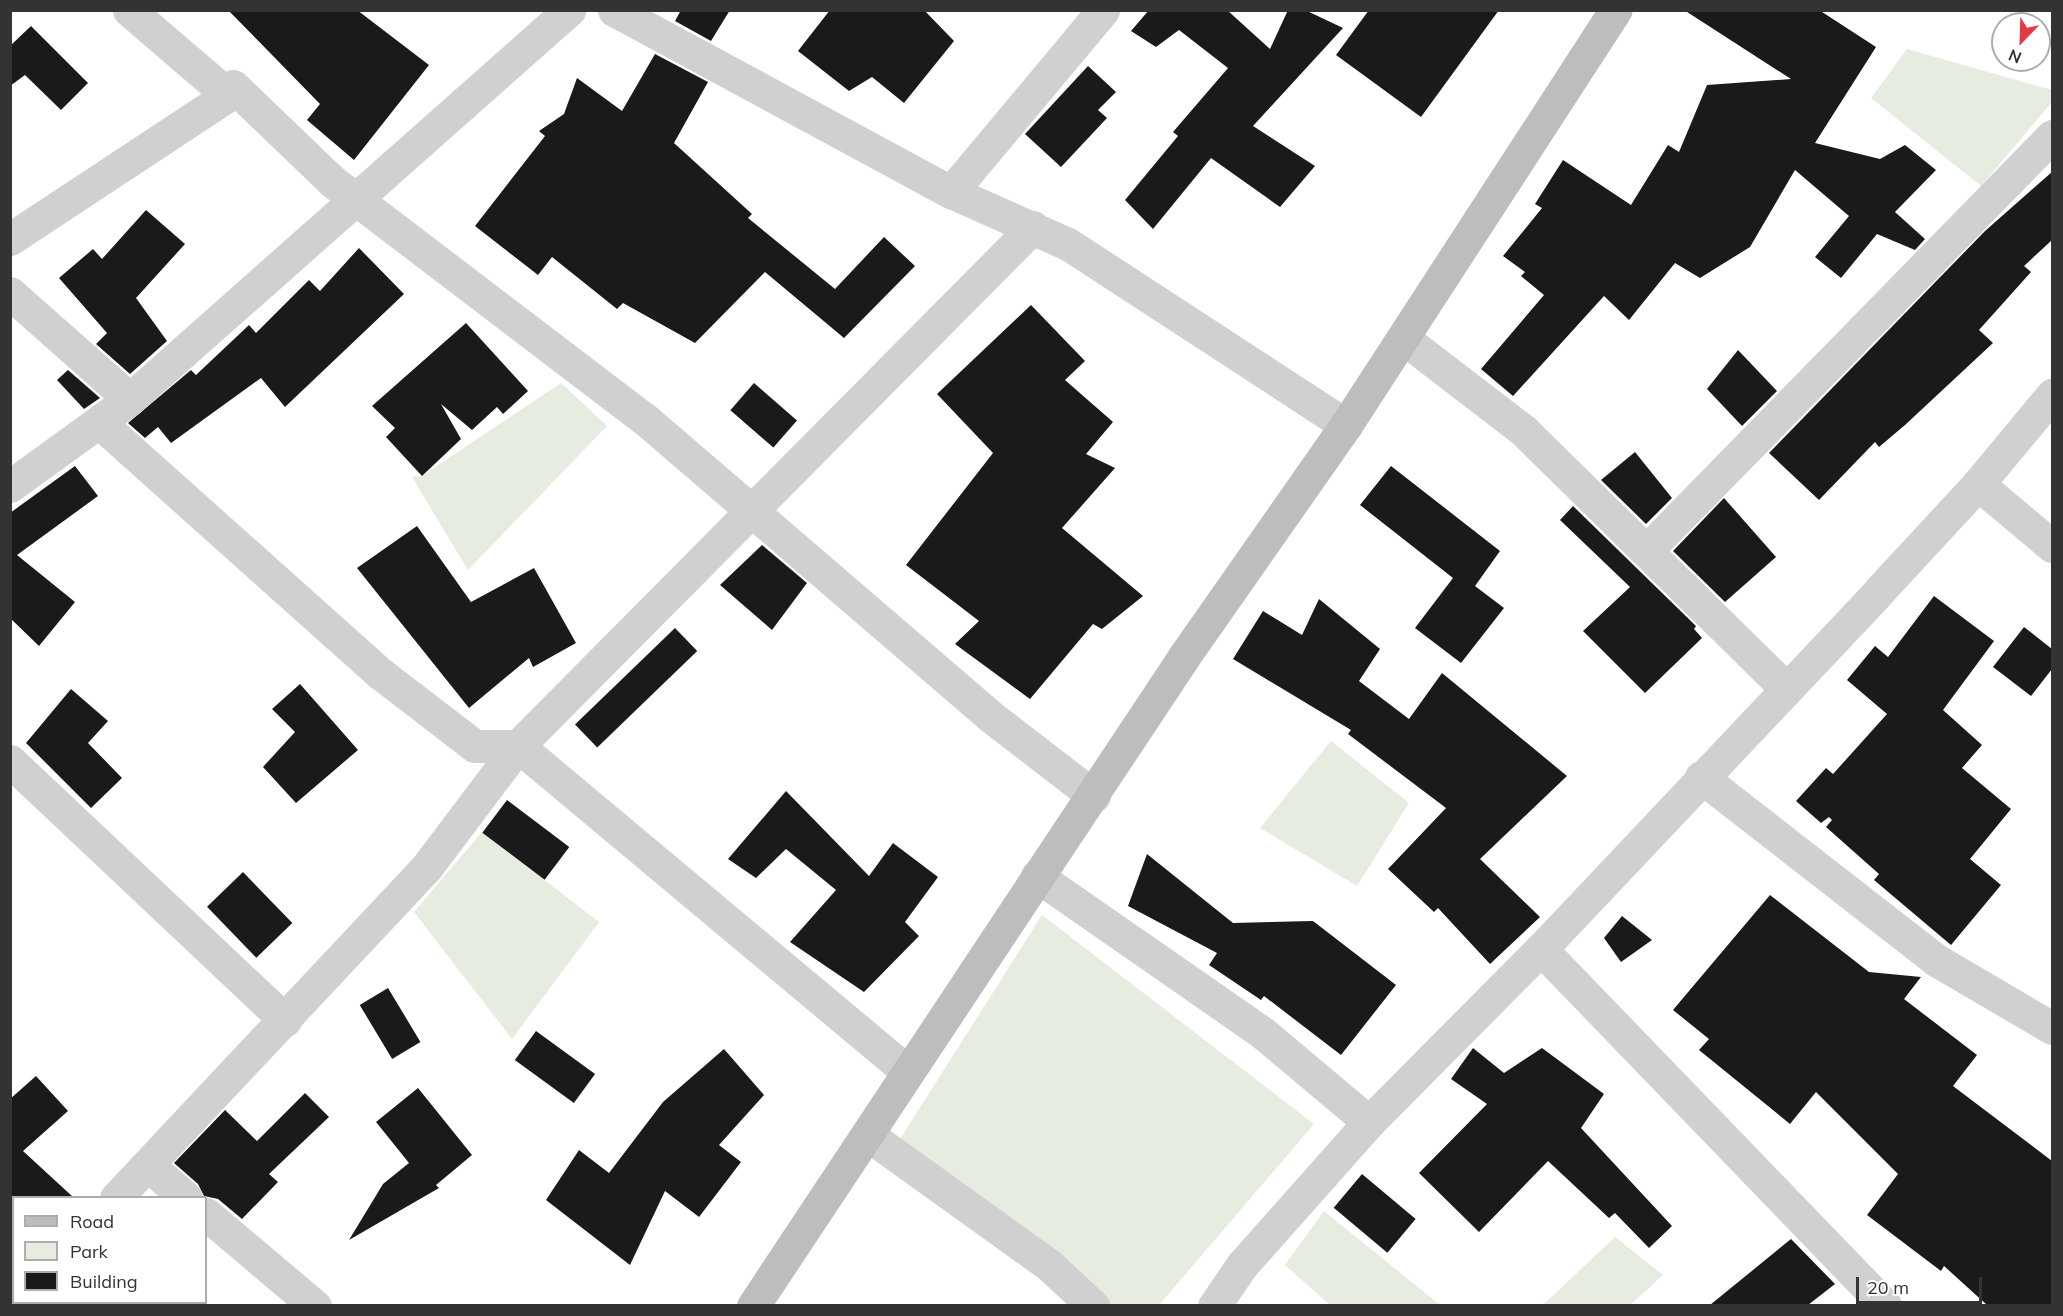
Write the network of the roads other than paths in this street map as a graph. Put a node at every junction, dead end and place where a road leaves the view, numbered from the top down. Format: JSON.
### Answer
{"nodes":[{"id":1,"x":129,"y":10,"type":"edge"},
{"id":2,"x":569,"y":10,"type":"edge"},
{"id":3,"x":614,"y":10,"type":"edge"},
{"id":4,"x":1103,"y":10,"type":"edge"},
{"id":5,"x":1615,"y":10,"type":"edge"},
{"id":6,"x":228,"y":95,"type":"junction"},
{"id":7,"x":2052,"y":136,"type":"edge"},
{"id":8,"x":951,"y":192,"type":"junction"},
{"id":9,"x":357,"y":200,"type":"junction"},
{"id":10,"x":1033,"y":227,"type":"junction"},
{"id":11,"x":10,"y":239,"type":"edge"},
{"id":12,"x":10,"y":293,"type":"edge"},
{"id":13,"x":1403,"y":338,"type":"junction"},
{"id":14,"x":2052,"y":395,"type":"edge"},
{"id":15,"x":130,"y":399,"type":"junction"},
{"id":16,"x":100,"y":423,"type":"junction"},
{"id":17,"x":1346,"y":425,"type":"junction"},
{"id":18,"x":1978,"y":484,"type":"junction"},
{"id":19,"x":10,"y":486,"type":"edge"},
{"id":20,"x":752,"y":508,"type":"junction"},
{"id":21,"x":2052,"y":546,"type":"edge"},
{"id":22,"x":1647,"y":550,"type":"junction"},
{"id":23,"x":1787,"y":689,"type":"junction"},
{"id":24,"x":518,"y":746,"type":"junction"},
{"id":25,"x":10,"y":761,"type":"edge"},
{"id":26,"x":1701,"y":777,"type":"junction"},
{"id":27,"x":1094,"y":796,"type":"junction"},
{"id":28,"x":1037,"y":876,"type":"junction"},
{"id":29,"x":1541,"y":949,"type":"junction"},
{"id":30,"x":285,"y":1020,"type":"junction"},
{"id":31,"x":2052,"y":1028,"type":"edge"},
{"id":32,"x":908,"y":1072,"type":"junction"},
{"id":33,"x":1369,"y":1122,"type":"junction"},
{"id":34,"x":868,"y":1135,"type":"junction"},
{"id":35,"x":148,"y":1166,"type":"junction"},
{"id":36,"x":117,"y":1196,"type":"edge"},
{"id":37,"x":185,"y":1196,"type":"edge"},
{"id":38,"x":207,"y":1215,"type":"edge"},
{"id":39,"x":315,"y":1305,"type":"edge"},
{"id":40,"x":753,"y":1305,"type":"edge"},
{"id":41,"x":1093,"y":1305,"type":"edge"},
{"id":42,"x":1214,"y":1305,"type":"edge"},
{"id":43,"x":1886,"y":1305,"type":"edge"}],
"edges":[{"from":1,"to":6,"type":"street"},
{"from":2,"to":9,"type":"street"},
{"from":3,"to":8,"type":"street"},
{"from":4,"to":8,"type":"street"},
{"from":5,"to":13,"type":"street"},
{"from":6,"to":9,"type":"street"},
{"from":6,"to":11,"type":"street"},
{"from":7,"to":22,"type":"street"},
{"from":8,"to":10,"type":"street"},
{"from":9,"to":15,"type":"street"},
{"from":9,"to":20,"type":"street"},
{"from":10,"to":17,"type":"street"},
{"from":10,"to":20,"type":"street"},
{"from":12,"to":15,"type":"street"},
{"from":13,"to":17,"type":"street"},
{"from":13,"to":22,"type":"street"},
{"from":14,"to":18,"type":"street"},
{"from":15,"to":16,"type":"street"},
{"from":16,"to":19,"type":"street"},
{"from":16,"to":24,"type":"street"},
{"from":17,"to":27,"type":"street"},
{"from":18,"to":21,"type":"street"},
{"from":18,"to":23,"type":"street"},
{"from":20,"to":24,"type":"street"},
{"from":20,"to":27,"type":"street"},
{"from":22,"to":23,"type":"street"},
{"from":23,"to":26,"type":"street"},
{"from":24,"to":30,"type":"street"},
{"from":24,"to":32,"type":"street"},
{"from":25,"to":30,"type":"street"},
{"from":26,"to":29,"type":"street"},
{"from":26,"to":31,"type":"street"},
{"from":27,"to":28,"type":"street"},
{"from":28,"to":32,"type":"street"},
{"from":28,"to":33,"type":"street"},
{"from":29,"to":33,"type":"street"},
{"from":29,"to":43,"type":"street"},
{"from":30,"to":35,"type":"street"},
{"from":32,"to":34,"type":"street"},
{"from":33,"to":42,"type":"street"},
{"from":34,"to":40,"type":"street"},
{"from":34,"to":41,"type":"street"},
{"from":35,"to":36,"type":"street"},
{"from":35,"to":37,"type":"street"},
{"from":38,"to":39,"type":"street"}]}
